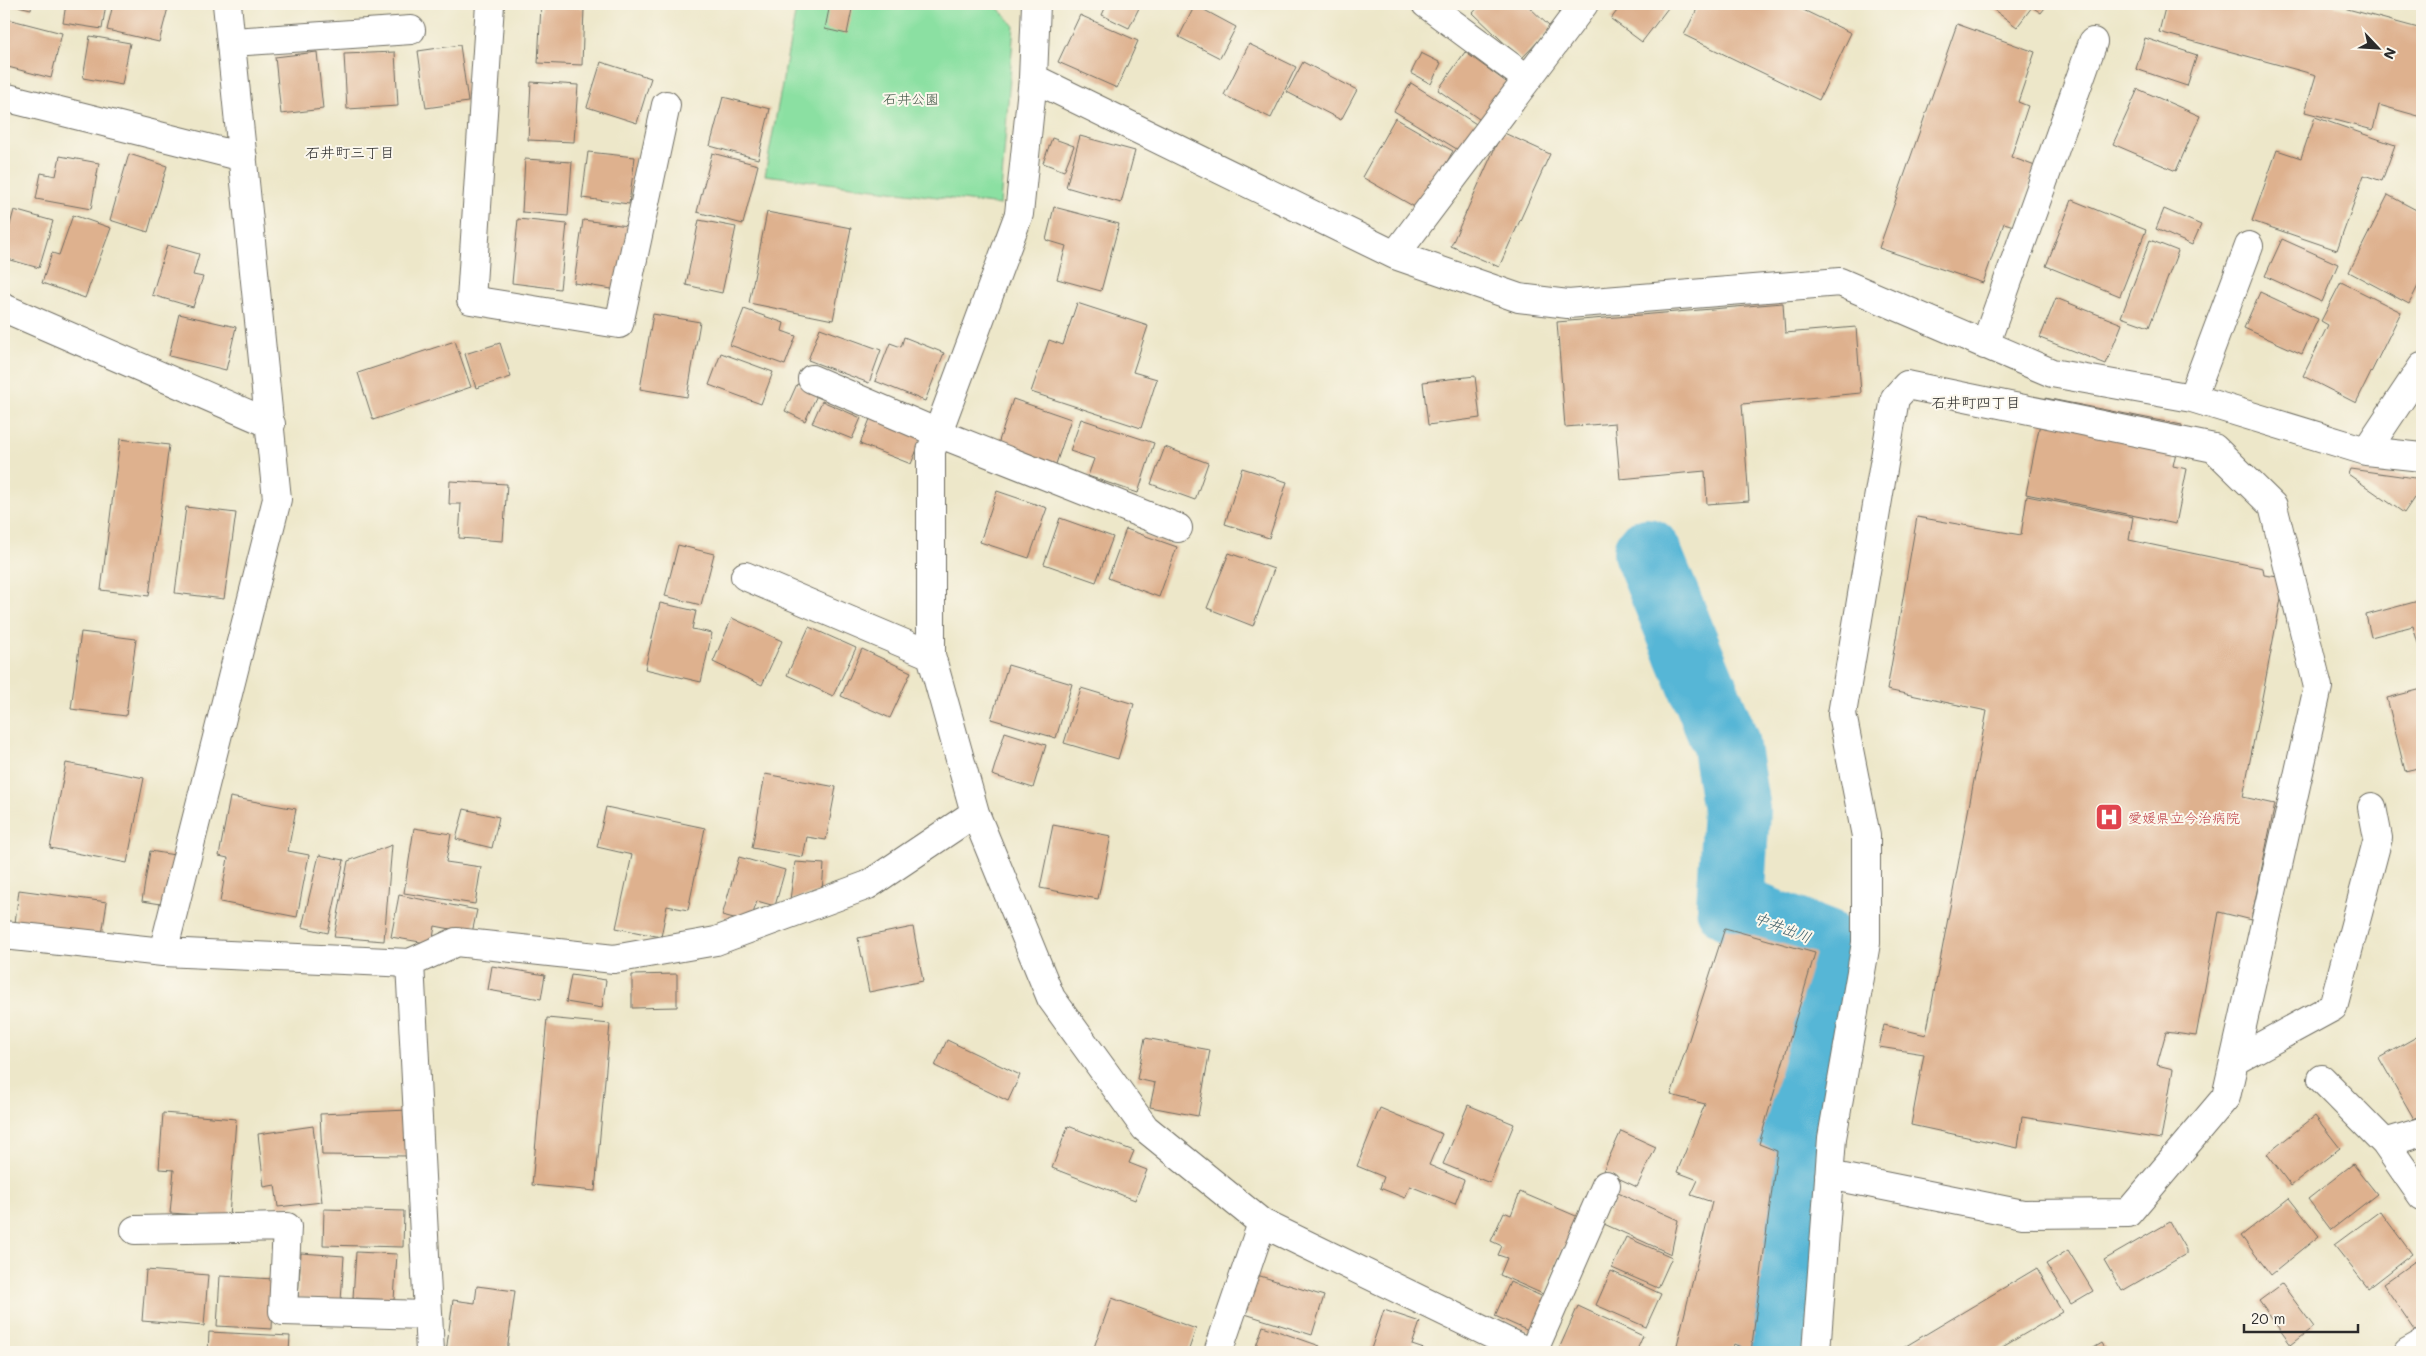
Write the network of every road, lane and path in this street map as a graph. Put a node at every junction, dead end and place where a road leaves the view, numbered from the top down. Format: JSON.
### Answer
{"nodes":[{"id":1,"x":227,"y":4,"type":"edge"},
{"id":2,"x":490,"y":4,"type":"edge"},
{"id":3,"x":1036,"y":4,"type":"edge"},
{"id":4,"x":1426,"y":4,"type":"edge"},
{"id":5,"x":1584,"y":4,"type":"edge"},
{"id":6,"x":411,"y":30,"type":"dead end"},
{"id":7,"x":232,"y":42,"type":"junction"},
{"id":8,"x":2093,"y":42,"type":"dead end"},
{"id":9,"x":1033,"y":78,"type":"junction"},
{"id":10,"x":1526,"y":78,"type":"junction"},
{"id":11,"x":4,"y":97,"type":"edge"},
{"id":12,"x":666,"y":105,"type":"dead end"},
{"id":13,"x":243,"y":157,"type":"junction"},
{"id":14,"x":2249,"y":246,"type":"dead end"},
{"id":15,"x":1395,"y":255,"type":"junction"},
{"id":16,"x":4,"y":308,"type":"edge"},
{"id":17,"x":1985,"y":345,"type":"junction"},
{"id":18,"x":2422,"y":367,"type":"edge"},
{"id":19,"x":812,"y":379,"type":"dead end"},
{"id":20,"x":2192,"y":398,"type":"junction"},
{"id":21,"x":271,"y":424,"type":"junction"},
{"id":22,"x":938,"y":433,"type":"junction"},
{"id":23,"x":2366,"y":451,"type":"junction"},
{"id":24,"x":2422,"y":457,"type":"edge"},
{"id":25,"x":1178,"y":528,"type":"dead end"},
{"id":26,"x":745,"y":576,"type":"dead end"},
{"id":27,"x":931,"y":655,"type":"junction"},
{"id":28,"x":2372,"y":807,"type":"dead end"},
{"id":29,"x":975,"y":813,"type":"junction"},
{"id":30,"x":4,"y":935,"type":"edge"},
{"id":31,"x":163,"y":952,"type":"junction"},
{"id":32,"x":410,"y":963,"type":"junction"},
{"id":33,"x":2234,"y":1061,"type":"junction"},
{"id":34,"x":2322,"y":1079,"type":"dead end"},
{"id":35,"x":2422,"y":1132,"type":"edge"},
{"id":36,"x":2385,"y":1143,"type":"junction"},
{"id":37,"x":1829,"y":1174,"type":"junction"},
{"id":38,"x":1606,"y":1186,"type":"dead end"},
{"id":39,"x":2422,"y":1196,"type":"edge"},
{"id":40,"x":1262,"y":1223,"type":"junction"},
{"id":41,"x":135,"y":1230,"type":"dead end"},
{"id":42,"x":426,"y":1314,"type":"junction"},
{"id":43,"x":2422,"y":1344,"type":"edge"},
{"id":44,"x":1501,"y":1347,"type":"edge"},
{"id":45,"x":430,"y":1352,"type":"edge"},
{"id":46,"x":1218,"y":1352,"type":"edge"},
{"id":47,"x":1528,"y":1352,"type":"edge"},
{"id":48,"x":1532,"y":1352,"type":"edge"},
{"id":49,"x":1816,"y":1352,"type":"edge"},
{"id":50,"x":2408,"y":1352,"type":"edge"}],
"edges":[{"from":1,"to":7,"type":"street"},
{"from":2,"to":12,"type":"street"},
{"from":3,"to":9,"type":"street"},
{"from":4,"to":10,"type":"street"},
{"from":5,"to":10,"type":"street"},
{"from":6,"to":7,"type":"street"},
{"from":7,"to":13,"type":"street"},
{"from":8,"to":17,"type":"street"},
{"from":9,"to":15,"type":"street"},
{"from":9,"to":22,"type":"street"},
{"from":10,"to":15,"type":"street"},
{"from":11,"to":13,"type":"street"},
{"from":13,"to":21,"type":"street"},
{"from":14,"to":20,"type":"street"},
{"from":15,"to":17,"type":"street"},
{"from":16,"to":21,"type":"street"},
{"from":17,"to":20,"type":"street"},
{"from":18,"to":23,"type":"street"},
{"from":19,"to":22,"type":"street"},
{"from":20,"to":23,"type":"street"},
{"from":21,"to":31,"type":"street"},
{"from":22,"to":25,"type":"street"},
{"from":22,"to":27,"type":"street"},
{"from":23,"to":24,"type":"street"},
{"from":26,"to":27,"type":"street"},
{"from":27,"to":29,"type":"street"},
{"from":28,"to":33,"type":"street"},
{"from":29,"to":32,"type":"street"},
{"from":29,"to":40,"type":"street"},
{"from":30,"to":31,"type":"street"},
{"from":31,"to":32,"type":"street"},
{"from":32,"to":42,"type":"street"},
{"from":33,"to":37,"type":"street"},
{"from":33,"to":37,"type":"street"},
{"from":34,"to":36,"type":"street"},
{"from":35,"to":36,"type":"street"},
{"from":36,"to":39,"type":"street"},
{"from":37,"to":49,"type":"street"},
{"from":38,"to":48,"type":"street"},
{"from":40,"to":44,"type":"street"},
{"from":40,"to":46,"type":"street"},
{"from":41,"to":42,"type":"street"},
{"from":42,"to":45,"type":"street"},
{"from":43,"to":50,"type":"street"},
{"from":44,"to":47,"type":"street"}]}
